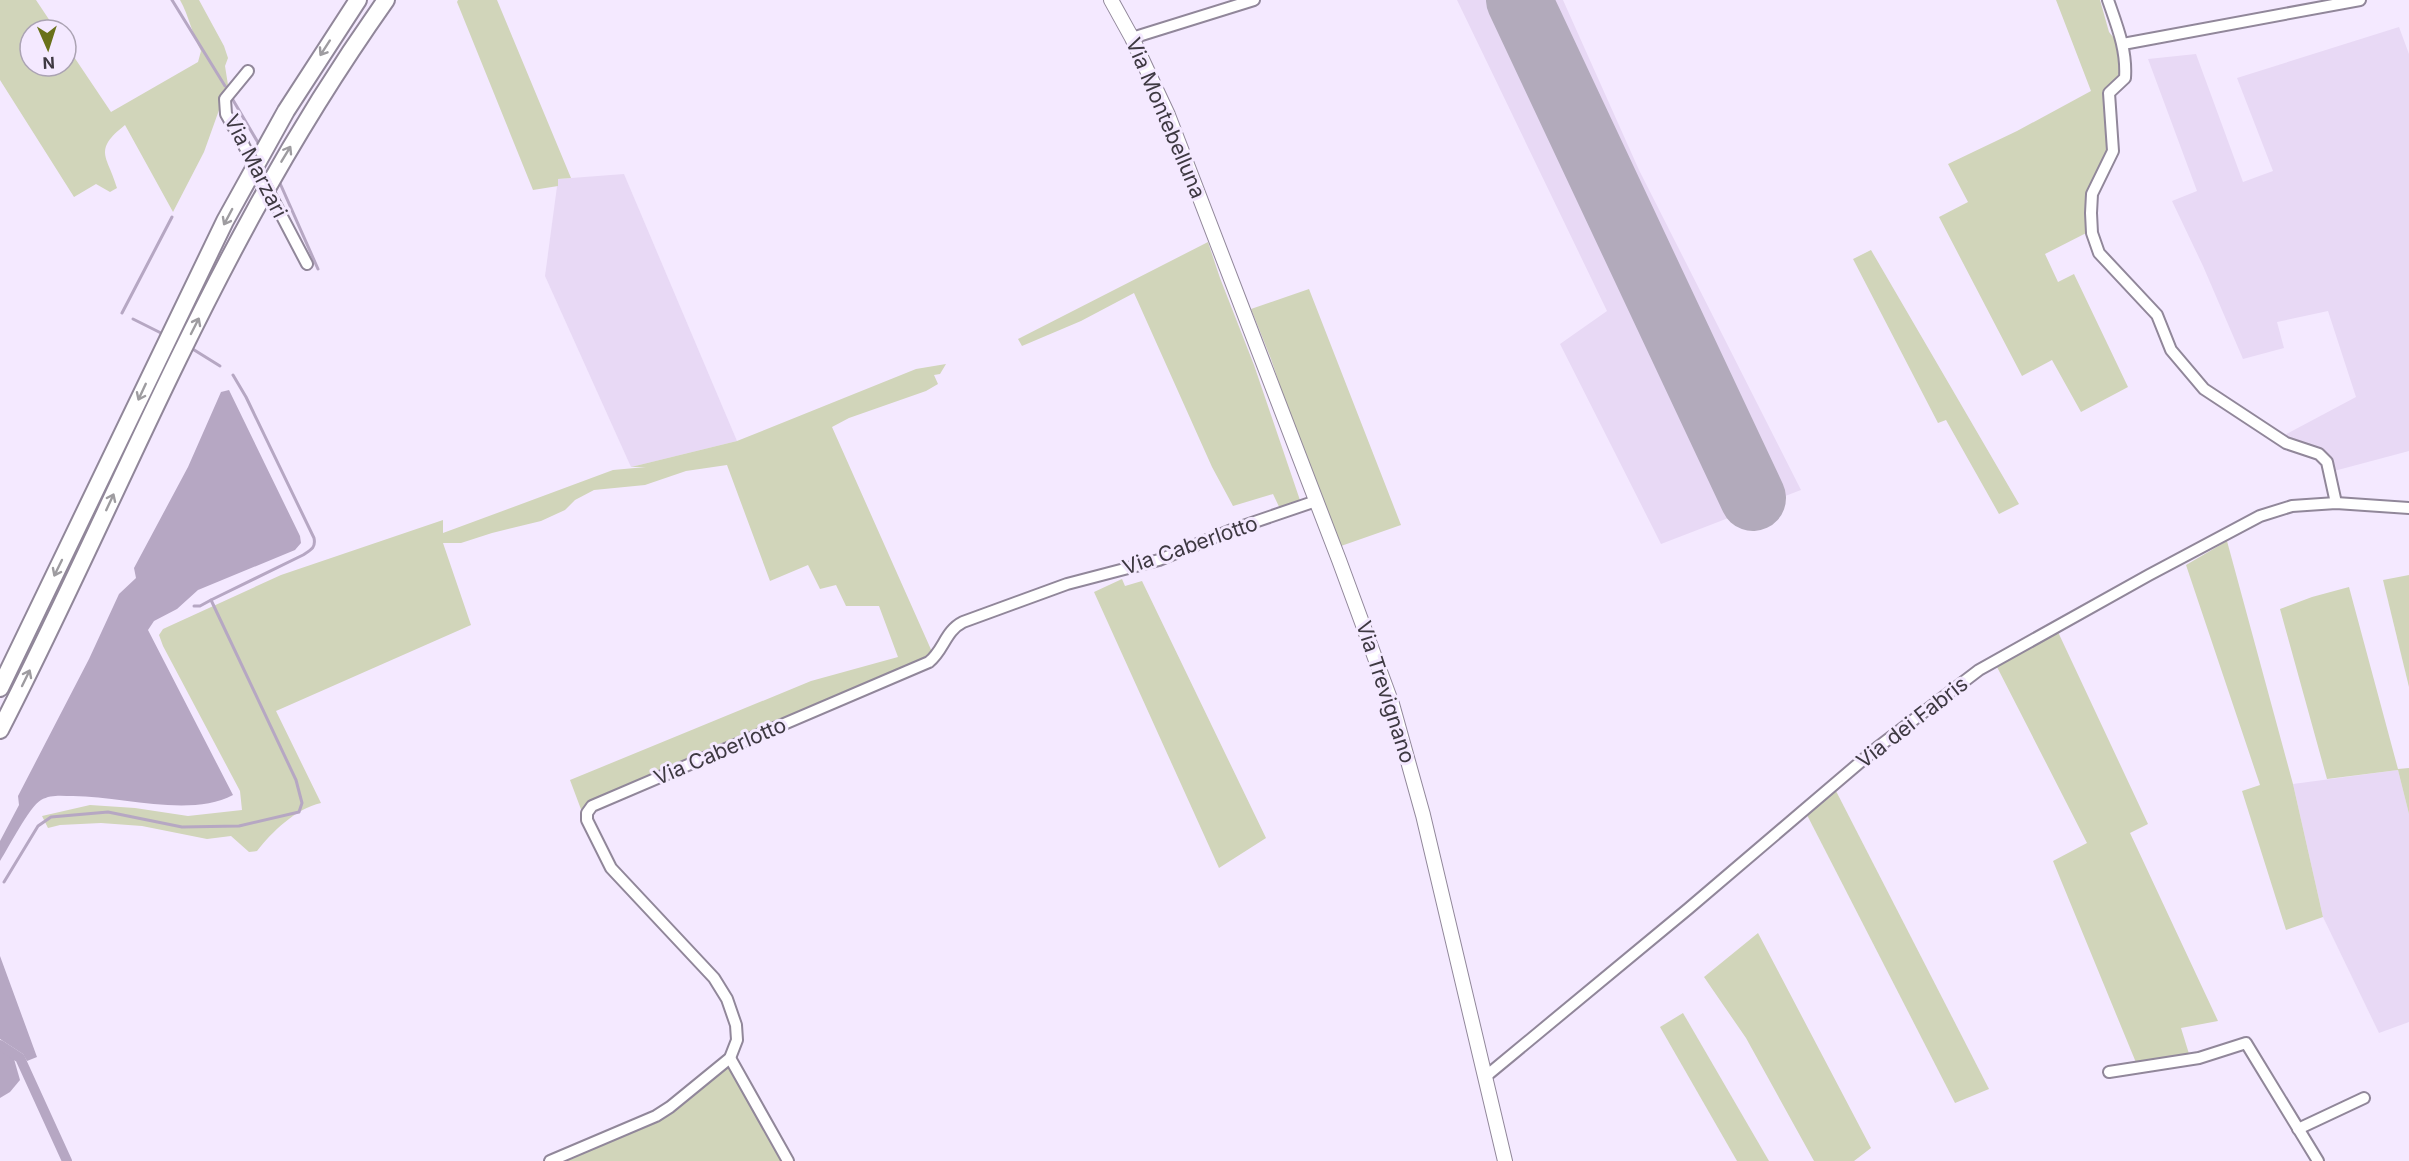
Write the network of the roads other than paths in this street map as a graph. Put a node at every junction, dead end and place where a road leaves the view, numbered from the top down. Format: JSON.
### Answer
{"nodes":[{"id":1,"x":358,"y":0,"type":"edge"},
{"id":2,"x":386,"y":0,"type":"edge"},
{"id":3,"x":1111,"y":0,"type":"edge"},
{"id":4,"x":1254,"y":0,"type":"edge"},
{"id":5,"x":2108,"y":0,"type":"edge"},
{"id":6,"x":2360,"y":0,"type":"edge"},
{"id":7,"x":1132,"y":38,"type":"junction"},
{"id":8,"x":2123,"y":44,"type":"junction"},
{"id":9,"x":248,"y":70,"type":"dead end"},
{"id":10,"x":1215,"y":239,"type":"joint"},
{"id":11,"x":307,"y":264,"type":"dead end"},
{"id":12,"x":1316,"y":501,"type":"junction"},
{"id":13,"x":2336,"y":503,"type":"junction"},
{"id":14,"x":2409,"y":508,"type":"edge"},
{"id":15,"x":0,"y":688,"type":"edge"},
{"id":16,"x":0,"y":730,"type":"edge"},
{"id":17,"x":730,"y":1058,"type":"junction"},
{"id":18,"x":2109,"y":1072,"type":"dead end"},
{"id":19,"x":1485,"y":1077,"type":"junction"},
{"id":20,"x":2364,"y":1098,"type":"dead end"},
{"id":21,"x":2298,"y":1129,"type":"junction"},
{"id":22,"x":550,"y":1161,"type":"edge"},
{"id":23,"x":788,"y":1161,"type":"edge"},
{"id":24,"x":1505,"y":1161,"type":"edge"},
{"id":25,"x":2318,"y":1161,"type":"edge"}],
"edges":[{"from":1,"to":15,"type":"highway","one_way":true},
{"from":16,"to":2,"type":"highway","one_way":true},
{"from":3,"to":7,"type":"main road","name":"Via Montebelluna"},
{"from":4,"to":7,"type":"street"},
{"from":5,"to":8,"type":"street"},
{"from":6,"to":8,"type":"street"},
{"from":7,"to":10,"type":"main road","name":"Via Montebelluna"},
{"from":8,"to":13,"type":"street"},
{"from":9,"to":11,"type":"street","name":"Via Marzari","bridge":true},
{"from":10,"to":12,"type":"main road","name":"Via Trevignano"},
{"from":12,"to":17,"type":"street","name":"Via Caberlotto"},
{"from":12,"to":19,"type":"main road","name":"Via Trevignano"},
{"from":13,"to":14,"type":"street","name":"Via dei Fabris"},
{"from":13,"to":19,"type":"street","name":"Via dei Fabris"},
{"from":17,"to":22,"type":"street"},
{"from":17,"to":23,"type":"street"},
{"from":18,"to":21,"type":"street"},
{"from":19,"to":24,"type":"main road","name":"Via Trevignano"},
{"from":20,"to":21,"type":"street"},
{"from":21,"to":25,"type":"street"}]}
